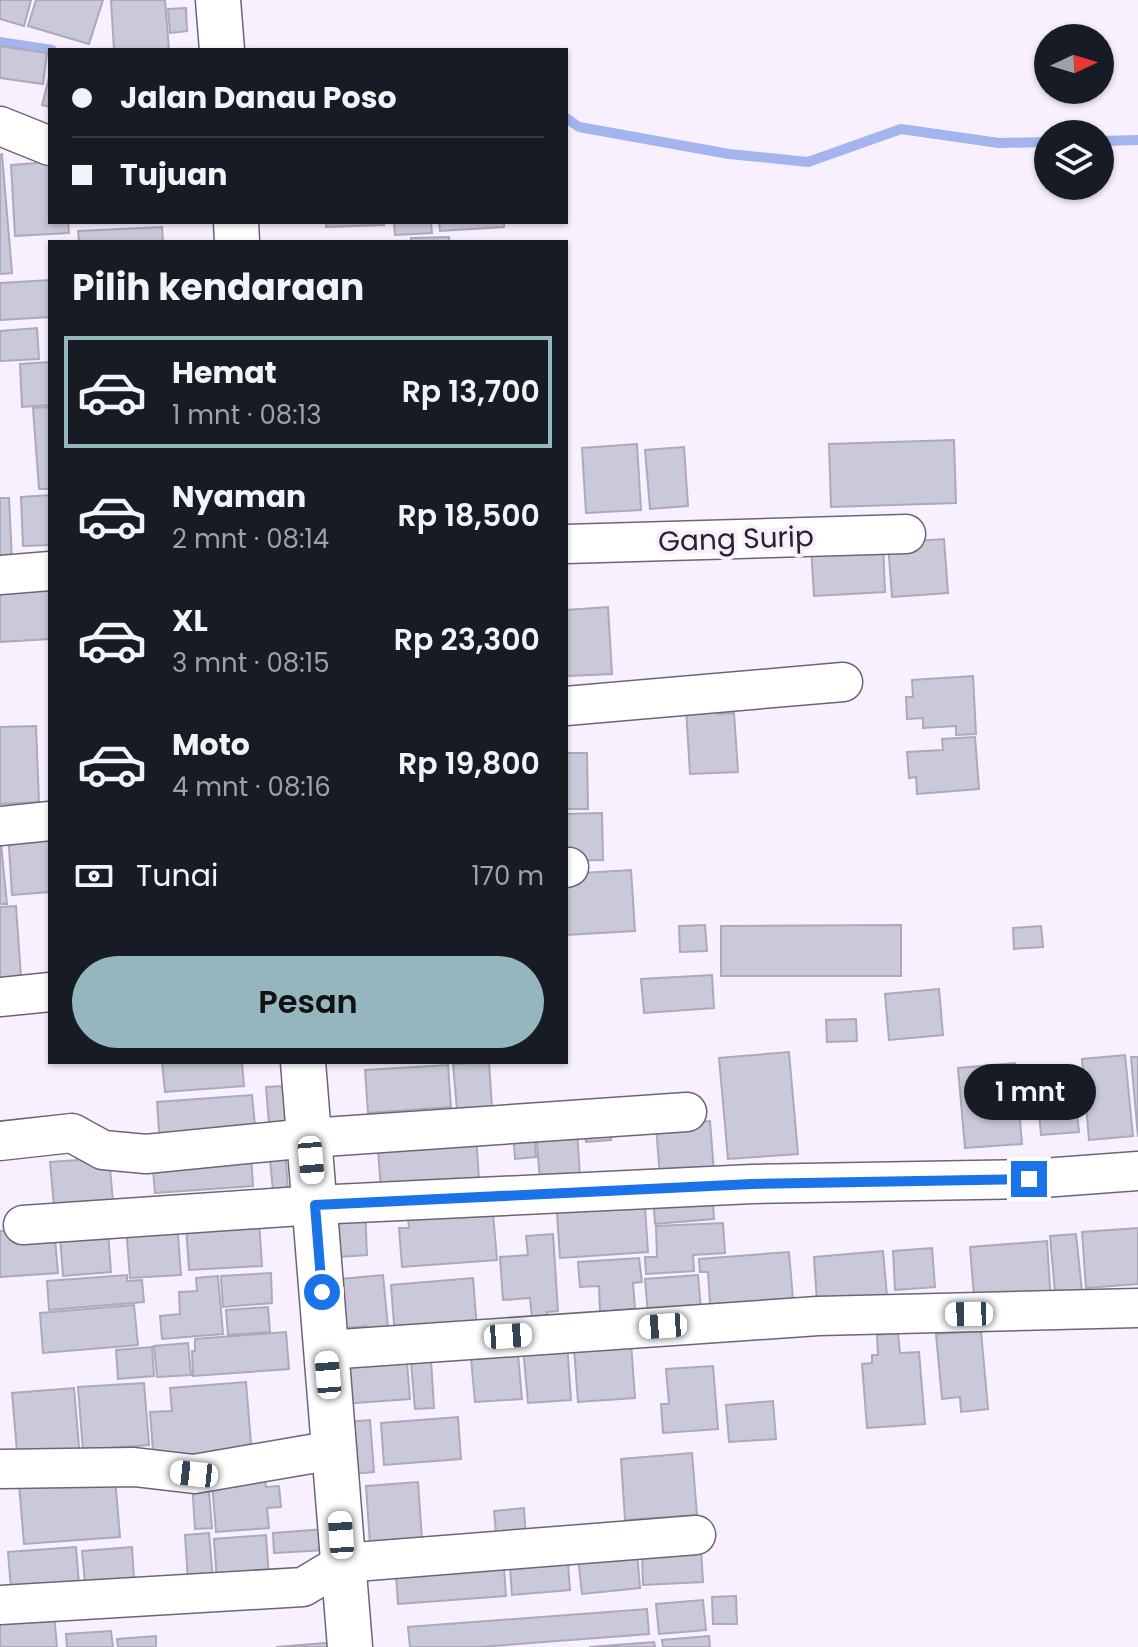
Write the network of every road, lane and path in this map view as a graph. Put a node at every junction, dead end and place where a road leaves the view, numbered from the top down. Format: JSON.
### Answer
{"nodes":[{"id":1,"x":218,"y":0,"type":"edge"},
{"id":2,"x":222,"y":48,"type":"edge"},
{"id":3,"x":0,"y":126,"type":"edge"},
{"id":4,"x":48,"y":145,"type":"edge"},
{"id":5,"x":906,"y":534,"type":"dead end"},
{"id":6,"x":568,"y":544,"type":"edge"},
{"id":7,"x":48,"y":571,"type":"edge"},
{"id":8,"x":0,"y":575,"type":"edge"},
{"id":9,"x":843,"y":682,"type":"dead end"},
{"id":10,"x":568,"y":706,"type":"edge"},
{"id":11,"x":48,"y":821,"type":"edge"},
{"id":12,"x":0,"y":826,"type":"edge"},
{"id":13,"x":48,"y":992,"type":"edge"},
{"id":14,"x":0,"y":997,"type":"edge"},
{"id":15,"x":303,"y":1064,"type":"edge"},
{"id":16,"x":687,"y":1112,"type":"dead end"},
{"id":17,"x":309,"y":1138,"type":"junction"},
{"id":18,"x":0,"y":1141,"type":"edge"},
{"id":19,"x":1138,"y":1171,"type":"edge"},
{"id":20,"x":315,"y":1205,"type":"junction"},
{"id":21,"x":23,"y":1225,"type":"dead end"},
{"id":22,"x":1138,"y":1308,"type":"edge"},
{"id":23,"x":326,"y":1350,"type":"junction"},
{"id":24,"x":334,"y":1450,"type":"junction"},
{"id":25,"x":0,"y":1469,"type":"edge"},
{"id":26,"x":696,"y":1535,"type":"dead end"},
{"id":27,"x":343,"y":1563,"type":"junction"},
{"id":28,"x":0,"y":1605,"type":"edge"},
{"id":29,"x":350,"y":1647,"type":"edge"}],
"edges":[{"from":1,"to":2,"type":"street"},
{"from":3,"to":4,"type":"street"},
{"from":5,"to":6,"type":"street","name":"Gang Surip"},
{"from":7,"to":8,"type":"street"},
{"from":9,"to":10,"type":"street"},
{"from":11,"to":12,"type":"street"},
{"from":13,"to":14,"type":"street"},
{"from":15,"to":17,"type":"street"},
{"from":16,"to":17,"type":"street"},
{"from":17,"to":18,"type":"street"},
{"from":17,"to":20,"type":"street"},
{"from":19,"to":20,"type":"street"},
{"from":20,"to":21,"type":"street"},
{"from":20,"to":23,"type":"street"},
{"from":22,"to":23,"type":"street"},
{"from":23,"to":24,"type":"street"},
{"from":24,"to":25,"type":"street"},
{"from":24,"to":27,"type":"street"},
{"from":26,"to":27,"type":"street"},
{"from":27,"to":28,"type":"street"},
{"from":27,"to":29,"type":"street"}]}
